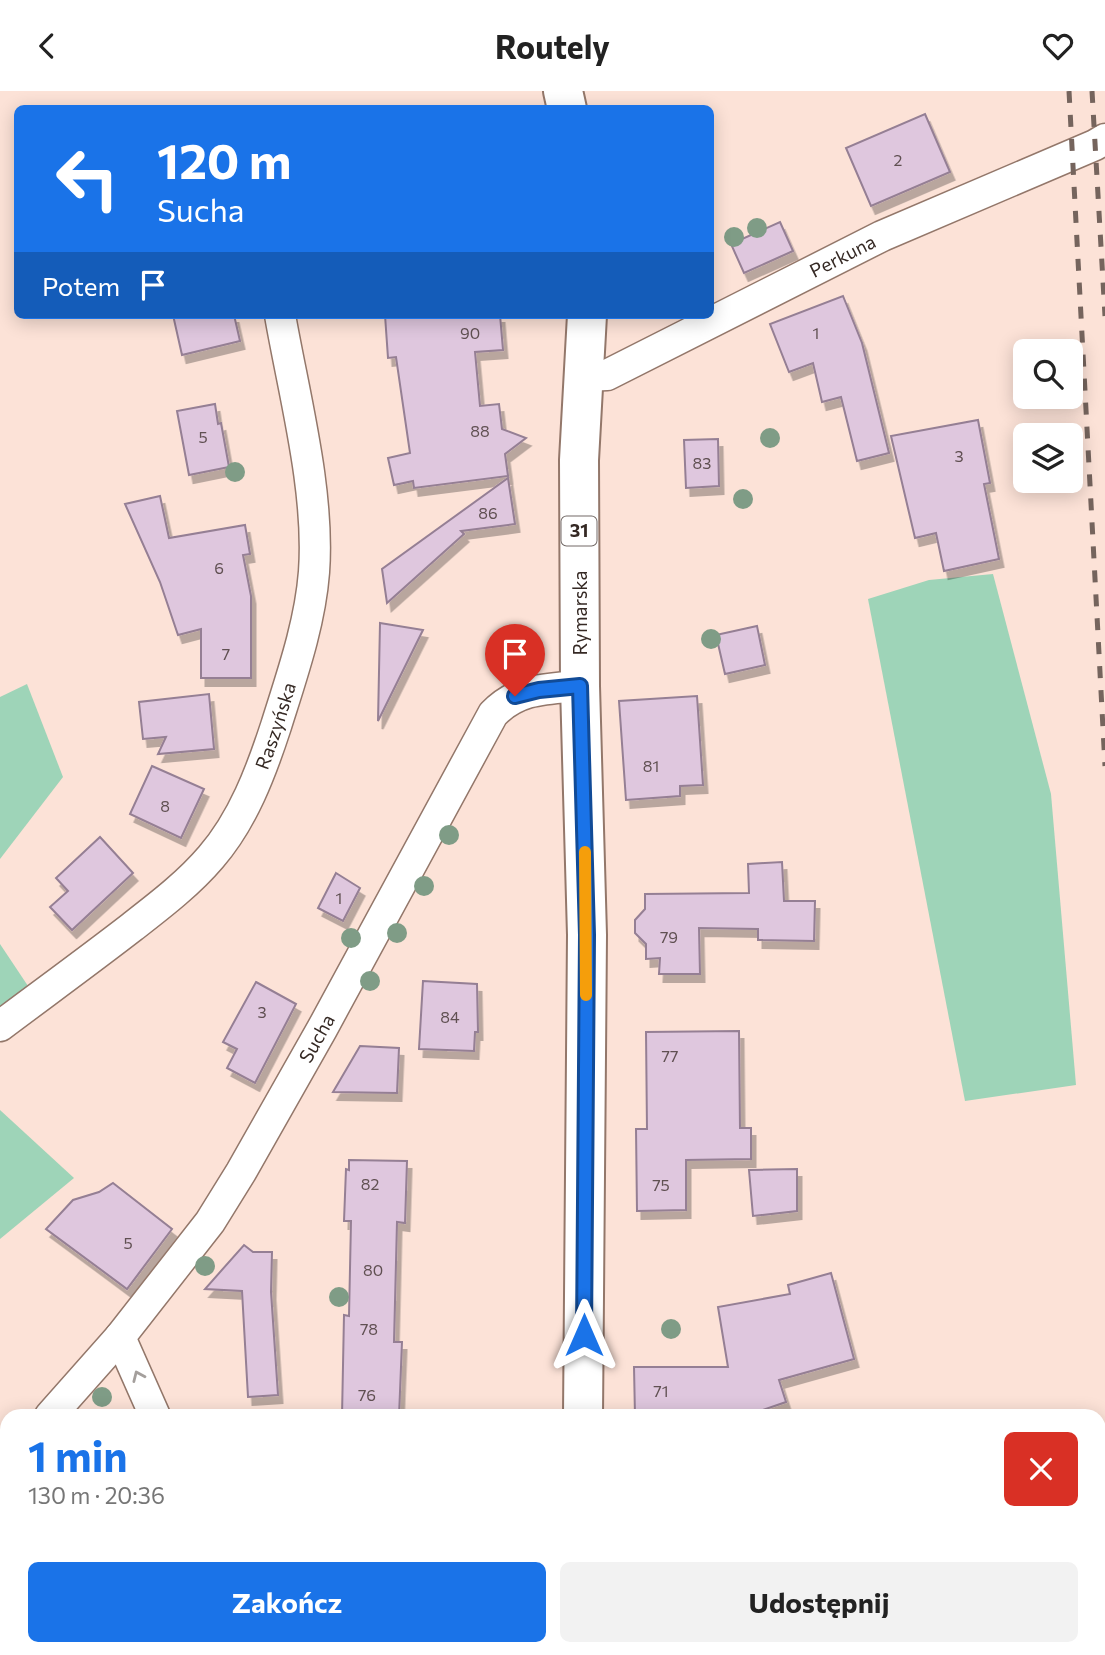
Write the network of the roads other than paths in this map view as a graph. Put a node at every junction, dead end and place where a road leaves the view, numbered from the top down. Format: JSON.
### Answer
{"nodes":[{"id":1,"x":1105,"y":139,"type":"edge"},
{"id":2,"x":281,"y":319,"type":"edge"},
{"id":3,"x":587,"y":319,"type":"edge"},
{"id":4,"x":584,"y":376,"type":"junction"},
{"id":5,"x":580,"y":686,"type":"junction"},
{"id":6,"x":0,"y":1026,"type":"edge"},
{"id":7,"x":120,"y":1337,"type":"junction"},
{"id":8,"x":56,"y":1409,"type":"edge"},
{"id":9,"x":152,"y":1409,"type":"edge"},
{"id":10,"x":583,"y":1409,"type":"edge"}],
"edges":[{"from":1,"to":4,"type":"street","name":"Perkuna"},
{"from":2,"to":6,"type":"street","name":"Raszyńska"},
{"from":3,"to":4,"type":"main road","name":"Rymarska","number":"31"},
{"from":4,"to":5,"type":"main road","name":"Rymarska","number":"31"},
{"from":5,"to":7,"type":"street","name":"Sucha"},
{"from":5,"to":10,"type":"main road","name":"Rymarska","number":"31"},
{"from":7,"to":8,"type":"street","name":"Sucha"},
{"from":9,"to":7,"type":"street","one_way":true}]}
